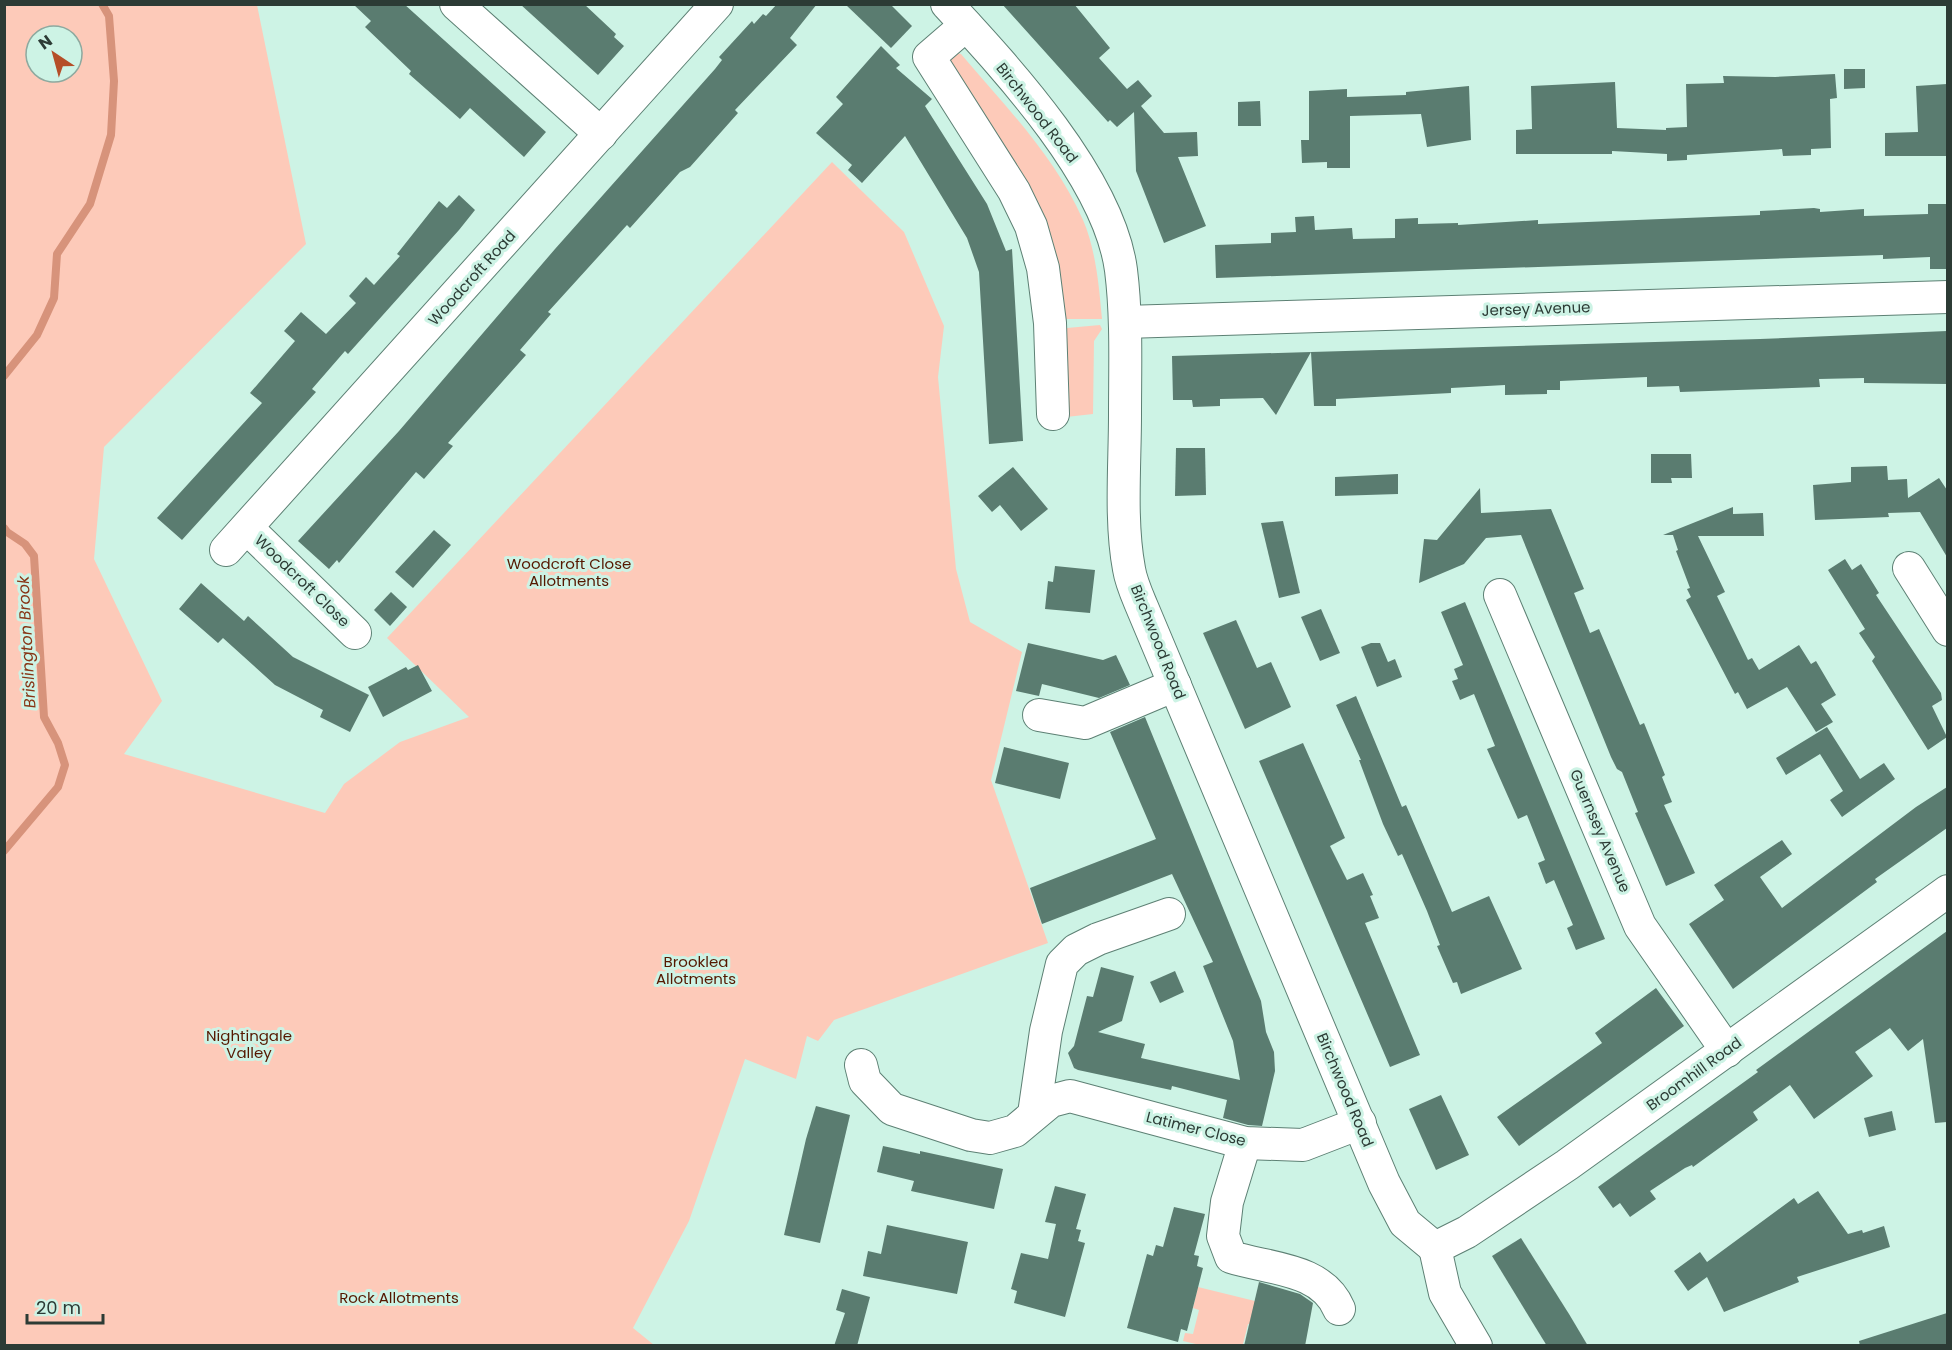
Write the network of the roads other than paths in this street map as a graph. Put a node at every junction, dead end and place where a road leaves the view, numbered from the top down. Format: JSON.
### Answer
{"nodes":[{"id":1,"x":456,"y":4,"type":"edge"},
{"id":2,"x":717,"y":4,"type":"edge"},
{"id":3,"x":956,"y":15,"type":"edge"},
{"id":4,"x":600,"y":134,"type":"junction"},
{"id":5,"x":1947,"y":297,"type":"edge"},
{"id":6,"x":1125,"y":322,"type":"junction"},
{"id":7,"x":1053,"y":414,"type":"dead end"},
{"id":8,"x":237,"y":539,"type":"joint"},
{"id":9,"x":1910,"y":568,"type":"dead end"},
{"id":10,"x":1500,"y":595,"type":"dead end"},
{"id":11,"x":1947,"y":630,"type":"edge"},
{"id":12,"x":355,"y":633,"type":"dead end"},
{"id":13,"x":1175,"y":685,"type":"junction"},
{"id":14,"x":1040,"y":715,"type":"dead end"},
{"id":15,"x":1947,"y":891,"type":"edge"},
{"id":16,"x":1169,"y":914,"type":"dead end"},
{"id":17,"x":1727,"y":1050,"type":"junction"},
{"id":18,"x":861,"y":1065,"type":"dead end"},
{"id":19,"x":1034,"y":1114,"type":"junction"},
{"id":20,"x":1360,"y":1124,"type":"junction"},
{"id":21,"x":1245,"y":1143,"type":"junction"},
{"id":22,"x":1435,"y":1248,"type":"junction"},
{"id":23,"x":1340,"y":1309,"type":"dead end"},
{"id":24,"x":1476,"y":1346,"type":"edge"}],
"edges":[{"from":1,"to":4,"type":"street"},
{"from":2,"to":4,"type":"street","name":"Woodcroft Road"},
{"from":3,"to":6,"type":"street","name":"Birchwood Road"},
{"from":3,"to":7,"type":"street","name":"Birchwood Road"},
{"from":4,"to":8,"type":"street","name":"Woodcroft Road"},
{"from":5,"to":6,"type":"street","name":"Jersey Avenue"},
{"from":6,"to":13,"type":"street","name":"Birchwood Road"},
{"from":8,"to":12,"type":"street","name":"Woodcroft Close"},
{"from":9,"to":11,"type":"street"},
{"from":10,"to":17,"type":"street","name":"Guernsey Avenue"},
{"from":13,"to":14,"type":"street"},
{"from":13,"to":20,"type":"street","name":"Birchwood Road"},
{"from":15,"to":17,"type":"street","name":"Broomhill Road"},
{"from":16,"to":19,"type":"street"},
{"from":17,"to":22,"type":"street","name":"Broomhill Road"},
{"from":18,"to":19,"type":"street","name":"Latimer Close"},
{"from":19,"to":21,"type":"street","name":"Latimer Close"},
{"from":20,"to":21,"type":"street","name":"Latimer Close"},
{"from":20,"to":22,"type":"street","name":"Birchwood Road"},
{"from":21,"to":23,"type":"street"},
{"from":22,"to":24,"type":"street"}]}
